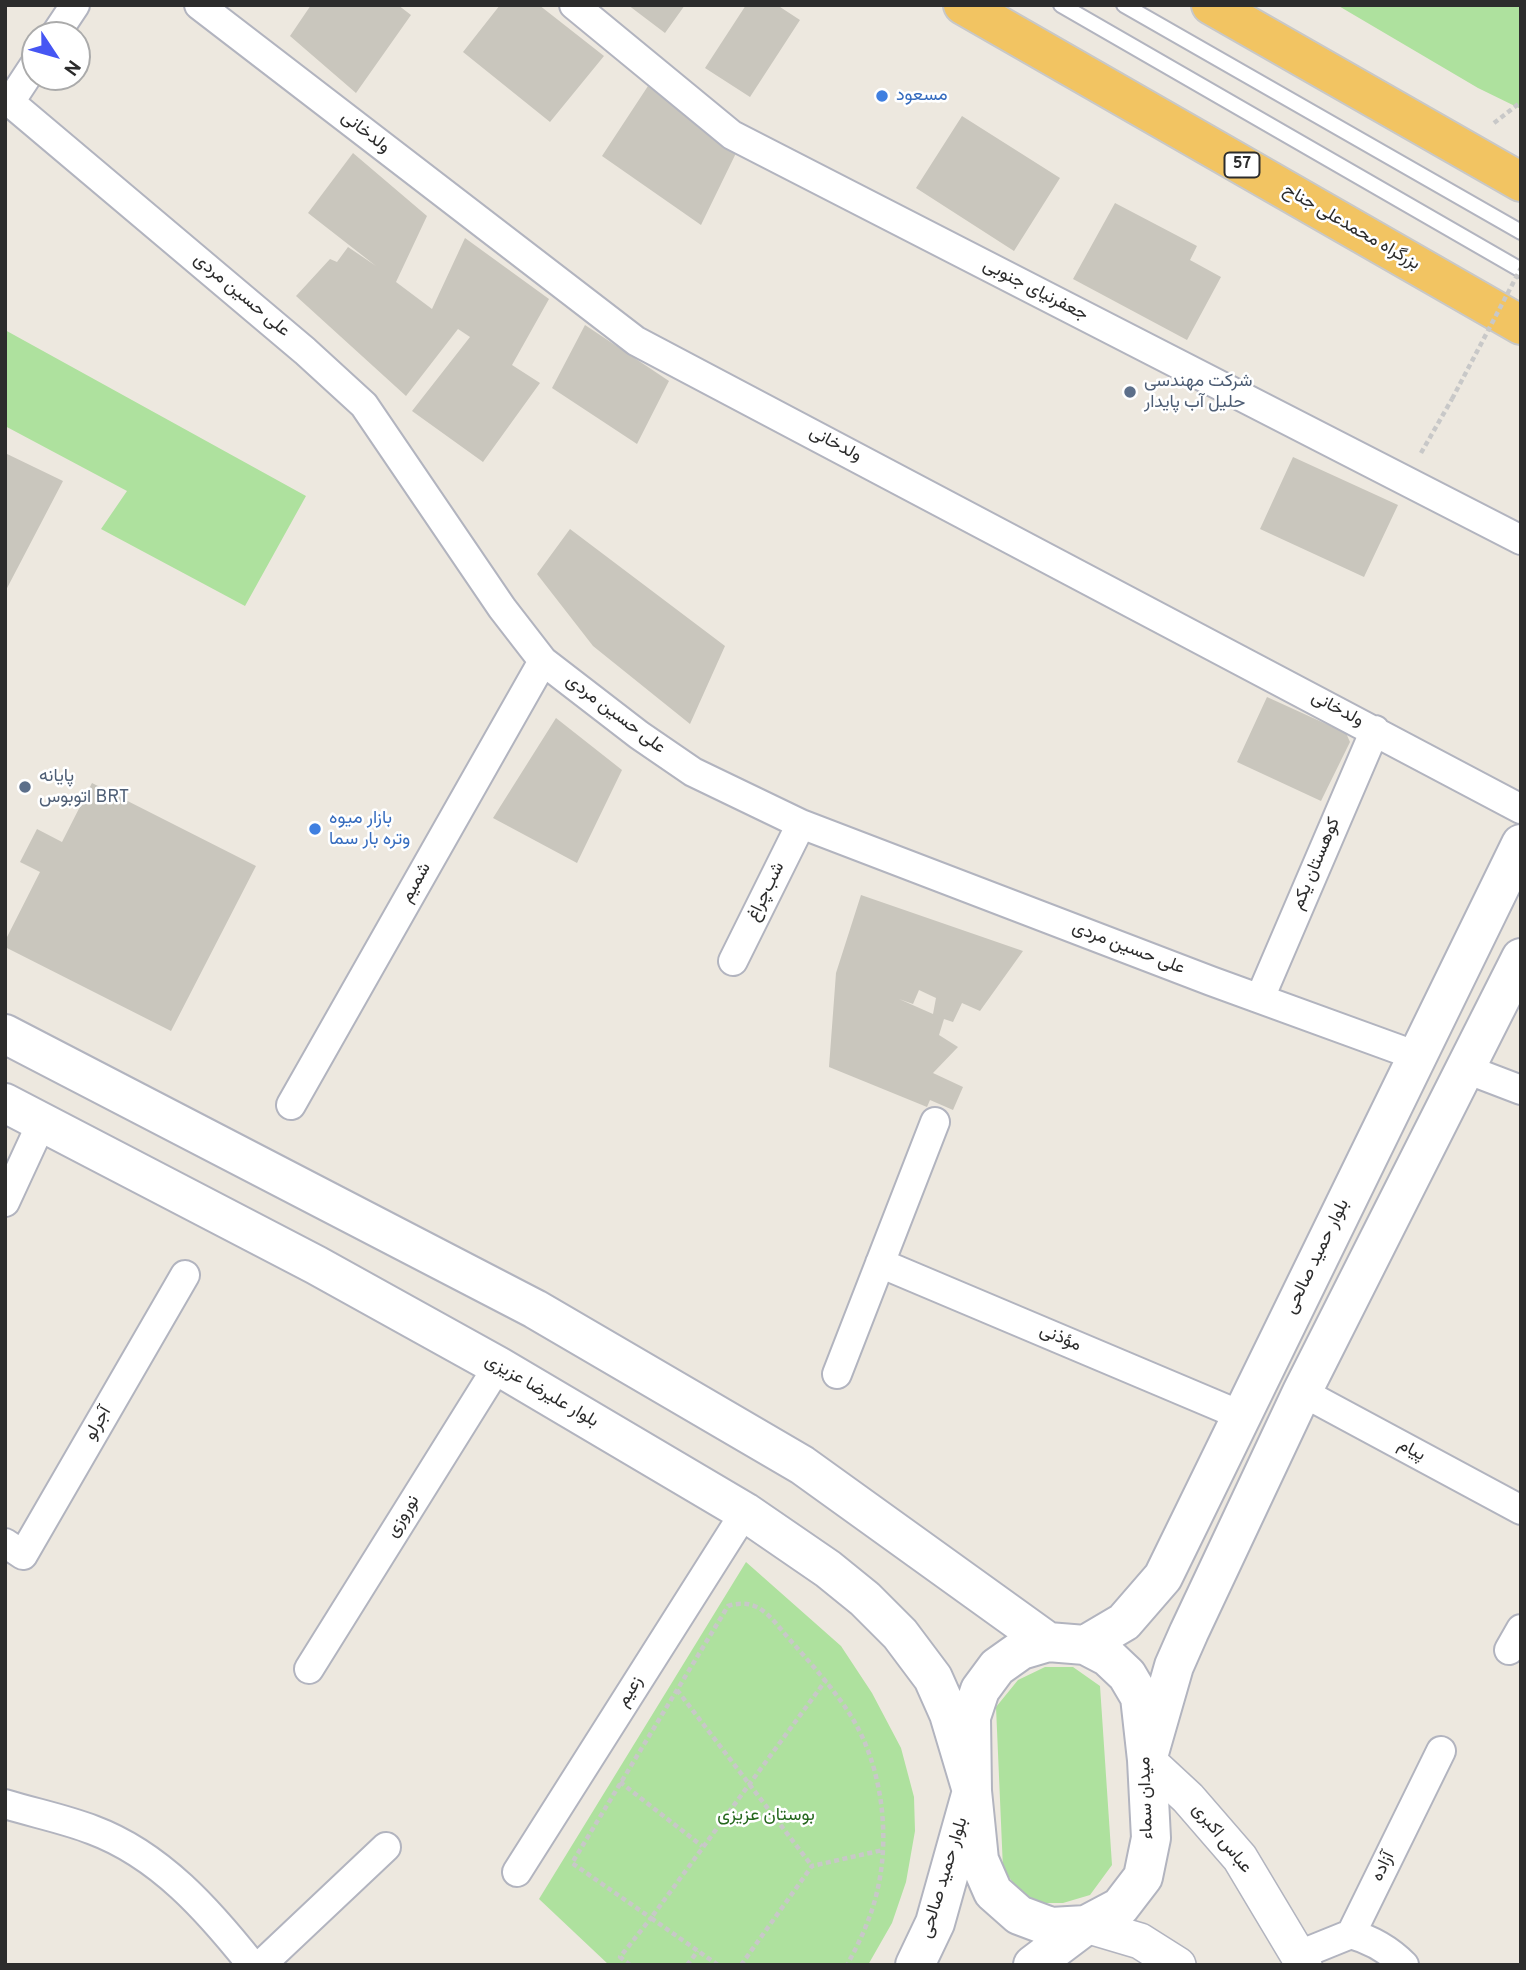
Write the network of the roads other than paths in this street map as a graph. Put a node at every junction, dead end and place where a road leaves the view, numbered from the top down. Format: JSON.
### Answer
{"nodes":[{"id":1,"x":75,"y":5,"type":"edge"},
{"id":2,"x":199,"y":5,"type":"edge"},
{"id":3,"x":574,"y":5,"type":"edge"},
{"id":4,"x":963,"y":5,"type":"edge"},
{"id":5,"x":1061,"y":5,"type":"edge"},
{"id":6,"x":1124,"y":5,"type":"edge"},
{"id":7,"x":1211,"y":5,"type":"edge"},
{"id":8,"x":64,"y":21,"type":"edge"},
{"id":9,"x":21,"y":82,"type":"edge"},
{"id":10,"x":7,"y":100,"type":"edge"},
{"id":11,"x":1521,"y":182,"type":"edge"},
{"id":12,"x":1521,"y":232,"type":"edge"},
{"id":13,"x":1521,"y":269,"type":"edge"},
{"id":14,"x":1521,"y":325,"type":"edge"},
{"id":15,"x":1521,"y":540,"type":"edge"},
{"id":16,"x":543,"y":661,"type":"junction"},
{"id":17,"x":1375,"y":730,"type":"junction"},
{"id":18,"x":1521,"y":809,"type":"edge"},
{"id":19,"x":801,"y":824,"type":"junction"},
{"id":20,"x":1521,"y":844,"type":"edge"},
{"id":21,"x":1521,"y":958,"type":"edge"},
{"id":22,"x":733,"y":961,"type":"dead end"},
{"id":23,"x":1260,"y":998,"type":"junction"},
{"id":24,"x":5,"y":1034,"type":"edge"},
{"id":25,"x":1417,"y":1056,"type":"junction"},
{"id":26,"x":1466,"y":1069,"type":"junction"},
{"id":27,"x":1521,"y":1090,"type":"edge"},
{"id":28,"x":5,"y":1104,"type":"edge"},
{"id":29,"x":291,"y":1105,"type":"dead end"},
{"id":30,"x":42,"y":1122,"type":"junction"},
{"id":31,"x":935,"y":1122,"type":"dead end"},
{"id":32,"x":5,"y":1202,"type":"edge"},
{"id":33,"x":880,"y":1263,"type":"junction"},
{"id":34,"x":185,"y":1275,"type":"dead end"},
{"id":35,"x":498,"y":1366,"type":"junction"},
{"id":36,"x":837,"y":1374,"type":"dead end"},
{"id":37,"x":1302,"y":1392,"type":"junction"},
{"id":38,"x":1240,"y":1415,"type":"junction"},
{"id":39,"x":1518,"y":1502,"type":"edge"},
{"id":40,"x":745,"y":1512,"type":"junction"},
{"id":41,"x":5,"y":1544,"type":"edge"},
{"id":42,"x":1066,"y":1643,"type":"junction"},
{"id":43,"x":309,"y":1669,"type":"dead end"},
{"id":44,"x":1441,"y":1751,"type":"dead end"},
{"id":45,"x":1147,"y":1760,"type":"junction"},
{"id":46,"x":972,"y":1791,"type":"junction"},
{"id":47,"x":5,"y":1804,"type":"edge"},
{"id":48,"x":386,"y":1847,"type":"dead end"},
{"id":49,"x":517,"y":1872,"type":"dead end"},
{"id":50,"x":1086,"y":1925,"type":"junction"},
{"id":51,"x":1350,"y":1934,"type":"junction"},
{"id":52,"x":1302,"y":1960,"type":"edge"},
{"id":53,"x":252,"y":1965,"type":"edge"},
{"id":54,"x":261,"y":1965,"type":"edge"},
{"id":55,"x":915,"y":1965,"type":"edge"},
{"id":56,"x":1033,"y":1965,"type":"edge"},
{"id":57,"x":1178,"y":1965,"type":"edge"},
{"id":58,"x":1404,"y":1965,"type":"edge"}],
"edges":[{"from":1,"to":8,"type":"street"},
{"from":2,"to":17,"type":"street","name":"ولدخانی"},
{"from":3,"to":15,"type":"street","name":"جعفرنیای جنوبی"},
{"from":4,"to":14,"type":"highway","name":"بزرگراه محمدعلی جناح","number":"57"},
{"from":5,"to":13,"type":"lane"},
{"from":6,"to":12,"type":"lane"},
{"from":7,"to":11,"type":"highway"},
{"from":9,"to":10,"type":"street"},
{"from":10,"to":16,"type":"street","name":"علی حسین مردی"},
{"from":16,"to":19,"type":"street","name":"علی حسین مردی"},
{"from":16,"to":29,"type":"street","name":"شمیم"},
{"from":17,"to":18,"type":"street","name":"ولدخانی"},
{"from":17,"to":23,"type":"street","name":"کوهستان یکم"},
{"from":19,"to":22,"type":"street","name":"شب‌چراغ"},
{"from":19,"to":23,"type":"street","name":"علی حسین مردی"},
{"from":20,"to":25,"type":"main road","name":"بلوار حمید صالحی"},
{"from":21,"to":26,"type":"main road"},
{"from":23,"to":25,"type":"street","name":"علی حسین مردی"},
{"from":24,"to":42,"type":"main road"},
{"from":25,"to":38,"type":"main road","name":"بلوار حمید صالحی"},
{"from":26,"to":27,"type":"street"},
{"from":26,"to":37,"type":"main road"},
{"from":28,"to":30,"type":"main road","name":"بلوار علیرضا عزیزی"},
{"from":30,"to":32,"type":"street"},
{"from":30,"to":35,"type":"main road","name":"بلوار علیرضا عزیزی"},
{"from":31,"to":33,"type":"street"},
{"from":33,"to":36,"type":"street"},
{"from":33,"to":38,"type":"street","name":"مؤذنی"},
{"from":34,"to":41,"type":"street","name":"آجرلو"},
{"from":35,"to":40,"type":"main road","name":"بلوار علیرضا عزیزی"},
{"from":35,"to":43,"type":"street","name":"نوروزی"},
{"from":37,"to":39,"type":"street","name":"پیام"},
{"from":37,"to":45,"type":"main road"},
{"from":38,"to":42,"type":"main road","name":"بلوار حمید صالحی"},
{"from":40,"to":46,"type":"main road","name":"بلوار علیرضا عزیزی"},
{"from":40,"to":49,"type":"street","name":"زعیم"},
{"from":42,"to":45,"type":"main road","name":"میدان سماء"},
{"from":42,"to":46,"type":"main road","name":"میدان سماء"},
{"from":44,"to":51,"type":"street","name":"آزاده"},
{"from":45,"to":50,"type":"main road","name":"میدان سماء"},
{"from":45,"to":52,"type":"street","name":"عباس اکبری"},
{"from":46,"to":50,"type":"main road","name":"میدان سماء"},
{"from":46,"to":55,"type":"main road","name":"بلوار حمید صالحی"},
{"from":47,"to":53,"type":"street"},
{"from":48,"to":54,"type":"street"},
{"from":50,"to":56,"type":"main road"},
{"from":50,"to":57,"type":"street"},
{"from":51,"to":52,"type":"street"},
{"from":51,"to":58,"type":"street"}]}
